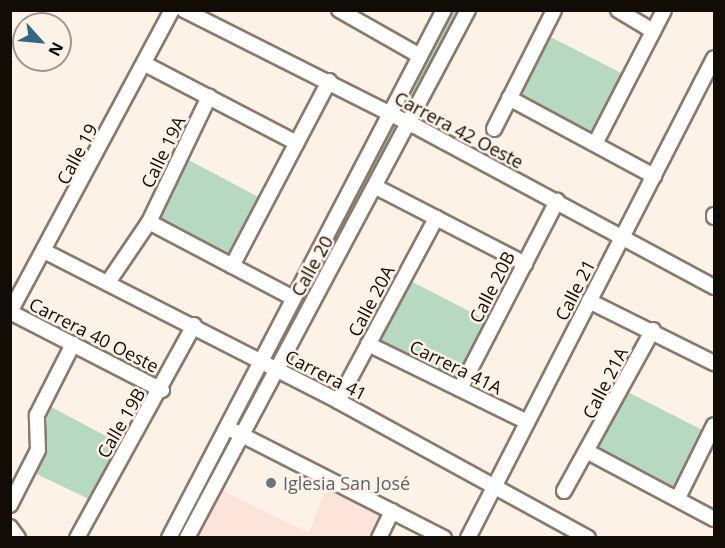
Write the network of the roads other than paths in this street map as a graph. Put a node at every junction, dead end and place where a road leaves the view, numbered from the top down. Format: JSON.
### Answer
{"nodes":[{"id":1,"x":172,"y":10,"type":"edge"},
{"id":2,"x":184,"y":10,"type":"edge"},
{"id":3,"x":339,"y":10,"type":"edge"},
{"id":4,"x":370,"y":10,"type":"edge"},
{"id":5,"x":444,"y":10,"type":"edge"},
{"id":6,"x":468,"y":10,"type":"edge"},
{"id":7,"x":554,"y":10,"type":"edge"},
{"id":8,"x":618,"y":10,"type":"edge"},
{"id":9,"x":664,"y":10,"type":"edge"},
{"id":10,"x":364,"y":23,"type":"junction"},
{"id":11,"x":653,"y":31,"type":"junction"},
{"id":12,"x":420,"y":56,"type":"junction"},
{"id":13,"x":714,"y":59,"type":"edge"},
{"id":14,"x":145,"y":64,"type":"junction"},
{"id":15,"x":329,"y":81,"type":"junction"},
{"id":16,"x":209,"y":97,"type":"junction"},
{"id":17,"x":509,"y":98,"type":"junction"},
{"id":18,"x":390,"y":114,"type":"junction"},
{"id":19,"x":409,"y":123,"type":"junction"},
{"id":20,"x":494,"y":129,"type":"dead end"},
{"id":21,"x":596,"y":142,"type":"junction"},
{"id":22,"x":297,"y":143,"type":"junction"},
{"id":23,"x":654,"y":176,"type":"junction"},
{"id":24,"x":376,"y":187,"type":"junction"},
{"id":25,"x":557,"y":201,"type":"junction"},
{"id":26,"x":436,"y":218,"type":"junction"},
{"id":27,"x":149,"y":222,"type":"junction"},
{"id":28,"x":621,"y":239,"type":"junction"},
{"id":29,"x":46,"y":252,"type":"junction"},
{"id":30,"x":525,"y":264,"type":"junction"},
{"id":31,"x":232,"y":266,"type":"junction"},
{"id":32,"x":109,"y":281,"type":"junction"},
{"id":33,"x":714,"y":287,"type":"edge"},
{"id":34,"x":293,"y":298,"type":"junction"},
{"id":35,"x":590,"y":301,"type":"junction"},
{"id":36,"x":10,"y":312,"type":"edge"},
{"id":37,"x":194,"y":325,"type":"junction"},
{"id":38,"x":653,"y":330,"type":"junction"},
{"id":39,"x":73,"y":344,"type":"junction"},
{"id":40,"x":368,"y":344,"type":"junction"},
{"id":41,"x":260,"y":362,"type":"junction"},
{"id":42,"x":714,"y":363,"type":"edge"},
{"id":43,"x":275,"y":370,"type":"junction"},
{"id":44,"x":460,"y":389,"type":"junction"},
{"id":45,"x":162,"y":390,"type":"junction"},
{"id":46,"x":338,"y":400,"type":"junction"},
{"id":47,"x":527,"y":422,"type":"junction"},
{"id":48,"x":714,"y":425,"type":"edge"},
{"id":49,"x":225,"y":427,"type":"junction"},
{"id":50,"x":240,"y":434,"type":"junction"},
{"id":51,"x":590,"y":453,"type":"junction"},
{"id":52,"x":494,"y":486,"type":"junction"},
{"id":53,"x":564,"y":491,"type":"dead end"},
{"id":54,"x":678,"y":498,"type":"junction"},
{"id":55,"x":10,"y":505,"type":"edge"},
{"id":56,"x":392,"y":510,"type":"junction"},
{"id":57,"x":714,"y":519,"type":"edge"},
{"id":58,"x":10,"y":527,"type":"edge"},
{"id":59,"x":18,"y":537,"type":"edge"},
{"id":60,"x":77,"y":537,"type":"edge"},
{"id":61,"x":169,"y":537,"type":"edge"},
{"id":62,"x":187,"y":537,"type":"edge"},
{"id":63,"x":379,"y":537,"type":"edge"},
{"id":64,"x":444,"y":537,"type":"edge"},
{"id":65,"x":468,"y":537,"type":"edge"},
{"id":66,"x":588,"y":537,"type":"edge"}],
"edges":[{"from":1,"to":14,"type":"street","name":"Calle 19"},
{"from":2,"to":15,"type":"street","name":"Carrera 42 Oeste"},
{"from":3,"to":10,"type":"street"},
{"from":4,"to":10,"type":"street"},
{"from":5,"to":12,"type":"street","name":"Calle 20"},
{"from":6,"to":19,"type":"street","name":"Calle 20"},
{"from":7,"to":17,"type":"street"},
{"from":8,"to":11,"type":"street"},
{"from":9,"to":11,"type":"street"},
{"from":10,"to":12,"type":"street"},
{"from":11,"to":21,"type":"street"},
{"from":12,"to":18,"type":"street","name":"Calle 20"},
{"from":13,"to":23,"type":"street","name":"Calle 21"},
{"from":14,"to":16,"type":"street"},
{"from":14,"to":29,"type":"street","name":"Calle 19"},
{"from":15,"to":18,"type":"street","name":"Carrera 42 Oeste"},
{"from":15,"to":22,"type":"street"},
{"from":16,"to":22,"type":"street"},
{"from":16,"to":27,"type":"street","name":"Calle 19A"},
{"from":17,"to":20,"type":"street"},
{"from":17,"to":21,"type":"street"},
{"from":18,"to":19,"type":"street","name":"Carrera 42 Oeste"},
{"from":18,"to":34,"type":"street","name":"Calle 20"},
{"from":19,"to":24,"type":"street","name":"Calle 20"},
{"from":19,"to":25,"type":"street","name":"Carrera 42 Oeste"},
{"from":21,"to":23,"type":"street"},
{"from":22,"to":31,"type":"street"},
{"from":23,"to":28,"type":"street","name":"Calle 21"},
{"from":24,"to":26,"type":"street"},
{"from":24,"to":43,"type":"street","name":"Calle 20"},
{"from":25,"to":28,"type":"street","name":"Carrera 42 Oeste"},
{"from":25,"to":30,"type":"street","name":"Calle 20B"},
{"from":26,"to":30,"type":"street"},
{"from":26,"to":40,"type":"street","name":"Calle 20A"},
{"from":27,"to":31,"type":"street"},
{"from":27,"to":32,"type":"street","name":"Calle 19A"},
{"from":28,"to":33,"type":"street","name":"Carrera 42 Oeste"},
{"from":28,"to":35,"type":"street","name":"Calle 21"},
{"from":29,"to":32,"type":"street","name":"Carrera 41"},
{"from":29,"to":36,"type":"street","name":"Calle 19"},
{"from":30,"to":44,"type":"street","name":"Calle 20B"},
{"from":31,"to":34,"type":"street"},
{"from":32,"to":37,"type":"street","name":"Carrera 41"},
{"from":34,"to":41,"type":"street","name":"Calle 20"},
{"from":35,"to":38,"type":"street"},
{"from":35,"to":47,"type":"street","name":"Calle 21"},
{"from":36,"to":39,"type":"street","name":"Carrera 40 Oeste"},
{"from":37,"to":41,"type":"street","name":"Carrera 41"},
{"from":37,"to":45,"type":"street","name":"Calle 19B"},
{"from":38,"to":42,"type":"street"},
{"from":38,"to":51,"type":"street","name":"Calle 21A"},
{"from":39,"to":45,"type":"street","name":"Carrera 40 Oeste"},
{"from":39,"to":55,"type":"street"},
{"from":40,"to":44,"type":"street","name":"Carrera 41A"},
{"from":40,"to":46,"type":"street","name":"Calle 20A"},
{"from":41,"to":43,"type":"street","name":"Carrera 41"},
{"from":41,"to":49,"type":"street","name":"Calle 20"},
{"from":43,"to":46,"type":"street","name":"Carrera 41"},
{"from":43,"to":50,"type":"street","name":"Calle 20"},
{"from":44,"to":47,"type":"street","name":"Carrera 41A"},
{"from":45,"to":60,"type":"street","name":"Calle 19B"},
{"from":46,"to":52,"type":"street","name":"Carrera 41"},
{"from":47,"to":52,"type":"street","name":"Calle 21"},
{"from":48,"to":54,"type":"street"},
{"from":49,"to":50,"type":"street"},
{"from":49,"to":61,"type":"street","name":"Calle 20"},
{"from":50,"to":56,"type":"street"},
{"from":50,"to":62,"type":"street","name":"Calle 20"},
{"from":51,"to":53,"type":"street","name":"Calle 21A"},
{"from":51,"to":54,"type":"street"},
{"from":52,"to":65,"type":"street","name":"Calle 21"},
{"from":52,"to":66,"type":"street","name":"Carrera 41"},
{"from":54,"to":57,"type":"street"},
{"from":56,"to":63,"type":"street"},
{"from":56,"to":64,"type":"street"},
{"from":58,"to":59,"type":"street"}]}
